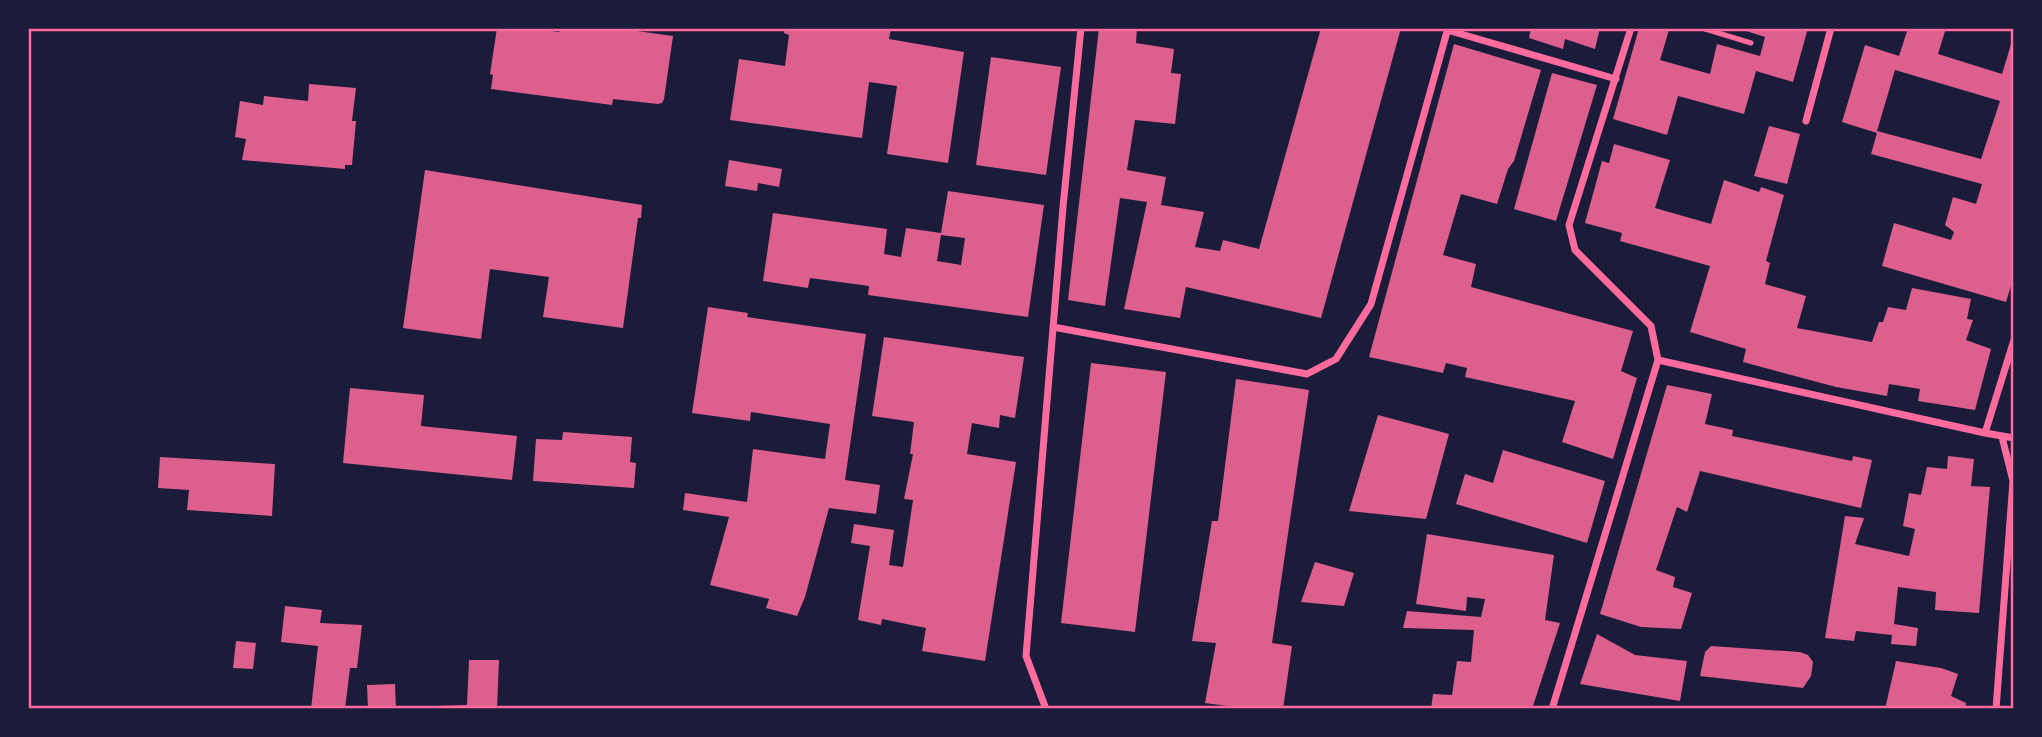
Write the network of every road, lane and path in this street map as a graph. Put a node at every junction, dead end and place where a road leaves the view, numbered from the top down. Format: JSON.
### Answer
{"nodes":[{"id":1,"x":1081,"y":28,"type":"edge"},
{"id":2,"x":1631,"y":28,"type":"edge"},
{"id":3,"x":1702,"y":28,"type":"edge"},
{"id":4,"x":1831,"y":28,"type":"edge"},
{"id":5,"x":1448,"y":29,"type":"edge"},
{"id":6,"x":1751,"y":43,"type":"dead end"},
{"id":7,"x":1616,"y":79,"type":"junction"},
{"id":8,"x":1806,"y":121,"type":"dead end"},
{"id":9,"x":1053,"y":327,"type":"junction"},
{"id":10,"x":2014,"y":340,"type":"edge"},
{"id":11,"x":1658,"y":360,"type":"junction"},
{"id":12,"x":1985,"y":433,"type":"junction"},
{"id":13,"x":2002,"y":437,"type":"junction"},
{"id":14,"x":2014,"y":438,"type":"edge"},
{"id":15,"x":1046,"y":709,"type":"edge"},
{"id":16,"x":1552,"y":709,"type":"edge"},
{"id":17,"x":1996,"y":709,"type":"edge"}],
"edges":[{"from":1,"to":9,"type":"street"},
{"from":2,"to":7,"type":"street"},
{"from":3,"to":6,"type":"lane"},
{"from":4,"to":8,"type":"street"},
{"from":5,"to":7,"type":"street"},
{"from":5,"to":9,"type":"street"},
{"from":7,"to":11,"type":"street"},
{"from":9,"to":15,"type":"street"},
{"from":10,"to":12,"type":"street"},
{"from":11,"to":12,"type":"street"},
{"from":11,"to":16,"type":"street"},
{"from":12,"to":13,"type":"street"},
{"from":13,"to":14,"type":"street"},
{"from":13,"to":17,"type":"street"}]}
